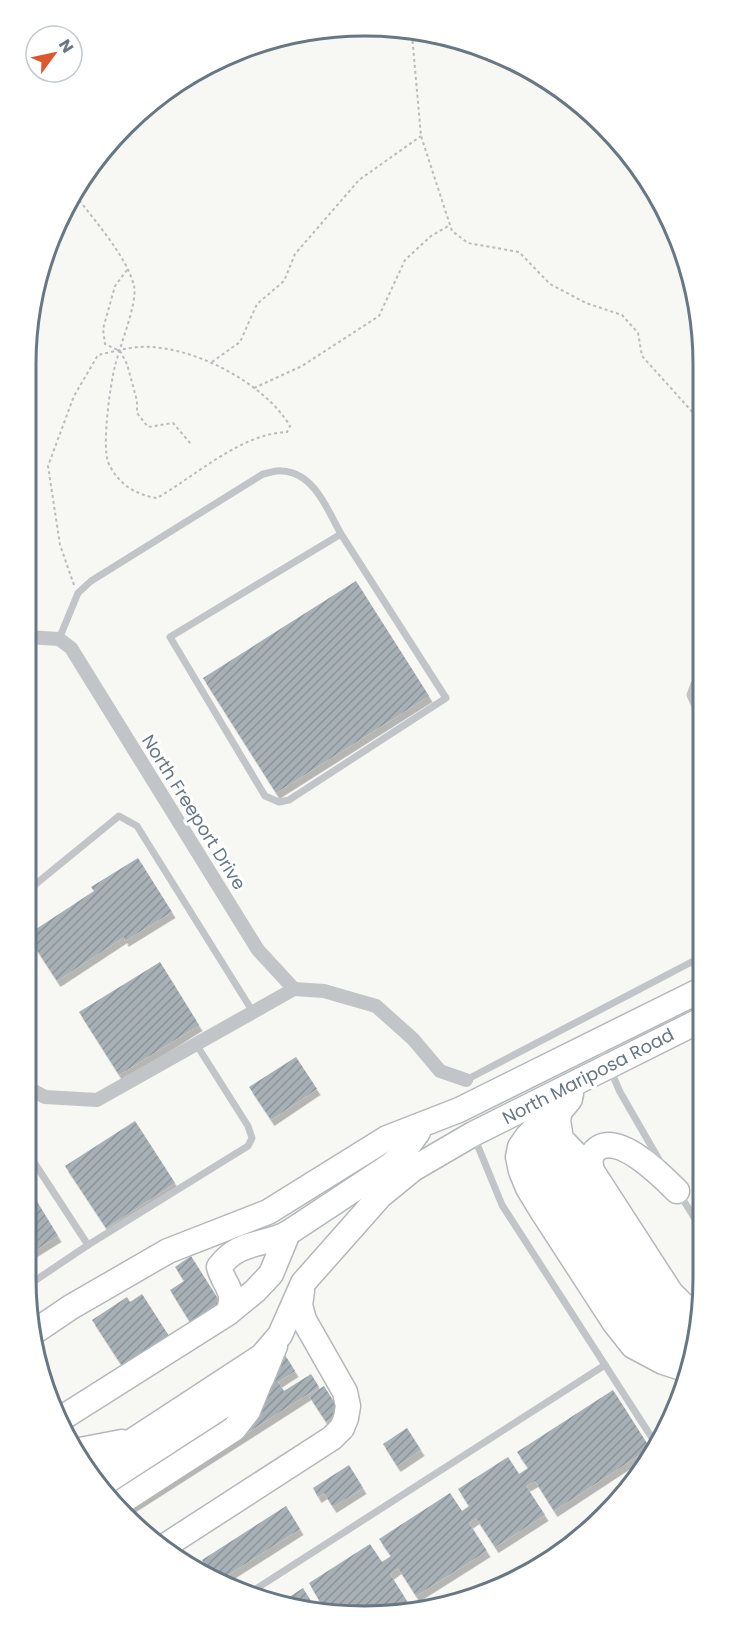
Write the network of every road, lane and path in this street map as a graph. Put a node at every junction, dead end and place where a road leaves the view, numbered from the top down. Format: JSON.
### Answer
{"nodes":[{"id":1,"x":412,"y":40,"type":"edge"},
{"id":2,"x":421,"y":136,"type":"junction"},
{"id":3,"x":80,"y":201,"type":"edge"},
{"id":4,"x":450,"y":225,"type":"junction"},
{"id":5,"x":127,"y":270,"type":"junction"},
{"id":6,"x":120,"y":351,"type":"junction"},
{"id":7,"x":212,"y":362,"type":"junction"},
{"id":8,"x":254,"y":388,"type":"junction"},
{"id":9,"x":693,"y":413,"type":"edge"},
{"id":10,"x":191,"y":444,"type":"dead end"},
{"id":11,"x":341,"y":534,"type":"junction"},
{"id":12,"x":78,"y":593,"type":"junction"},
{"id":13,"x":36,"y":638,"type":"edge"},
{"id":14,"x":59,"y":639,"type":"junction"},
{"id":15,"x":693,"y":687,"type":"edge"},
{"id":16,"x":693,"y":702,"type":"edge"},
{"id":17,"x":36,"y":884,"type":"edge"},
{"id":18,"x":693,"y":961,"type":"edge"},
{"id":19,"x":294,"y":988,"type":"junction"},
{"id":20,"x":693,"y":1003,"type":"edge"},
{"id":21,"x":693,"y":1005,"type":"edge"},
{"id":22,"x":253,"y":1012,"type":"junction"},
{"id":23,"x":598,"y":1041,"type":"junction"},
{"id":24,"x":196,"y":1044,"type":"junction"},
{"id":25,"x":598,"y":1072,"type":"junction"},
{"id":26,"x":466,"y":1080,"type":"joint"},
{"id":27,"x":36,"y":1092,"type":"edge"},
{"id":28,"x":459,"y":1110,"type":"junction"},
{"id":29,"x":551,"y":1125,"type":"junction"},
{"id":30,"x":428,"y":1126,"type":"junction"},
{"id":31,"x":472,"y":1134,"type":"junction"},
{"id":32,"x":36,"y":1165,"type":"edge"},
{"id":33,"x":592,"y":1171,"type":"junction"},
{"id":34,"x":678,"y":1191,"type":"junction"},
{"id":35,"x":693,"y":1216,"type":"edge"},
{"id":36,"x":288,"y":1233,"type":"junction"},
{"id":37,"x":88,"y":1245,"type":"junction"},
{"id":38,"x":36,"y":1280,"type":"edge"},
{"id":39,"x":303,"y":1283,"type":"junction"},
{"id":40,"x":691,"y":1309,"type":"edge"},
{"id":41,"x":228,"y":1313,"type":"junction"},
{"id":42,"x":690,"y":1319,"type":"edge"},
{"id":43,"x":40,"y":1328,"type":"edge"},
{"id":44,"x":689,"y":1330,"type":"edge"},
{"id":45,"x":280,"y":1335,"type":"junction"},
{"id":46,"x":687,"y":1341,"type":"edge"},
{"id":47,"x":685,"y":1350,"type":"edge"},
{"id":48,"x":683,"y":1360,"type":"edge"},
{"id":49,"x":605,"y":1365,"type":"junction"},
{"id":50,"x":681,"y":1368,"type":"edge"},
{"id":51,"x":262,"y":1378,"type":"junction"},
{"id":52,"x":66,"y":1415,"type":"edge"},
{"id":53,"x":146,"y":1432,"type":"junction"},
{"id":54,"x":651,"y":1438,"type":"edge"},
{"id":55,"x":96,"y":1466,"type":"edge"},
{"id":56,"x":96,"y":1467,"type":"edge"},
{"id":57,"x":96,"y":1467,"type":"edge"},
{"id":58,"x":124,"y":1501,"type":"edge"},
{"id":59,"x":171,"y":1542,"type":"edge"},
{"id":60,"x":257,"y":1588,"type":"edge"}],
"edges":[{"from":1,"to":2,"type":"path"},
{"from":2,"to":4,"type":"path"},
{"from":2,"to":7,"type":"path"},
{"from":3,"to":5,"type":"path"},
{"from":4,"to":8,"type":"path"},
{"from":4,"to":9,"type":"path"},
{"from":5,"to":6,"type":"path"},
{"from":5,"to":6,"type":"path"},
{"from":6,"to":7,"type":"path"},
{"from":6,"to":8,"type":"path"},
{"from":6,"to":10,"type":"path"},
{"from":6,"to":12,"type":"path"},
{"from":7,"to":8,"type":"path"},
{"from":11,"to":11,"type":"lane"},
{"from":11,"to":12,"type":"lane"},
{"from":12,"to":14,"type":"lane"},
{"from":13,"to":14,"type":"street"},
{"from":14,"to":19,"type":"street","name":"North Freeport Drive"},
{"from":15,"to":16,"type":"lane"},
{"from":17,"to":22,"type":"lane"},
{"from":18,"to":26,"type":"lane"},
{"from":19,"to":22,"type":"street"},
{"from":19,"to":26,"type":"street"},
{"from":20,"to":23,"type":"highway","name":"North Mariposa Road"},
{"from":21,"to":25,"type":"highway","name":"North Mariposa Road"},
{"from":22,"to":24,"type":"street"},
{"from":23,"to":25,"type":"lane"},
{"from":23,"to":28,"type":"highway","name":"North Mariposa Road"},
{"from":24,"to":27,"type":"street"},
{"from":24,"to":37,"type":"lane"},
{"from":25,"to":29,"type":"highway"},
{"from":25,"to":31,"type":"highway","name":"North Mariposa Road"},
{"from":25,"to":34,"type":"lane"},
{"from":28,"to":30,"type":"highway","name":"North Mariposa Road"},
{"from":28,"to":31,"type":"highway"},
{"from":29,"to":33,"type":"highway"},
{"from":29,"to":42,"type":"highway"},
{"from":29,"to":44,"type":"highway"},
{"from":29,"to":46,"type":"highway"},
{"from":29,"to":47,"type":"highway"},
{"from":29,"to":48,"type":"highway"},
{"from":29,"to":50,"type":"highway"},
{"from":30,"to":36,"type":"highway"},
{"from":30,"to":43,"type":"highway","name":"North Mariposa Road"},
{"from":31,"to":39,"type":"highway","name":"North Mariposa Road"},
{"from":31,"to":49,"type":"lane"},
{"from":32,"to":37,"type":"lane"},
{"from":33,"to":34,"type":"highway"},
{"from":33,"to":40,"type":"highway"},
{"from":34,"to":35,"type":"lane"},
{"from":36,"to":41,"type":"highway"},
{"from":36,"to":41,"type":"highway"},
{"from":37,"to":38,"type":"lane"},
{"from":39,"to":45,"type":"highway","name":"North Mariposa Road"},
{"from":39,"to":59,"type":"highway"},
{"from":41,"to":52,"type":"highway"},
{"from":45,"to":51,"type":"highway","name":"North Mariposa Road"},
{"from":45,"to":53,"type":"highway"},
{"from":49,"to":54,"type":"lane"},
{"from":49,"to":60,"type":"lane"},
{"from":51,"to":56,"type":"highway"},
{"from":51,"to":58,"type":"highway","name":"North Mariposa Road"},
{"from":53,"to":55,"type":"highway"},
{"from":53,"to":57,"type":"highway"}]}
